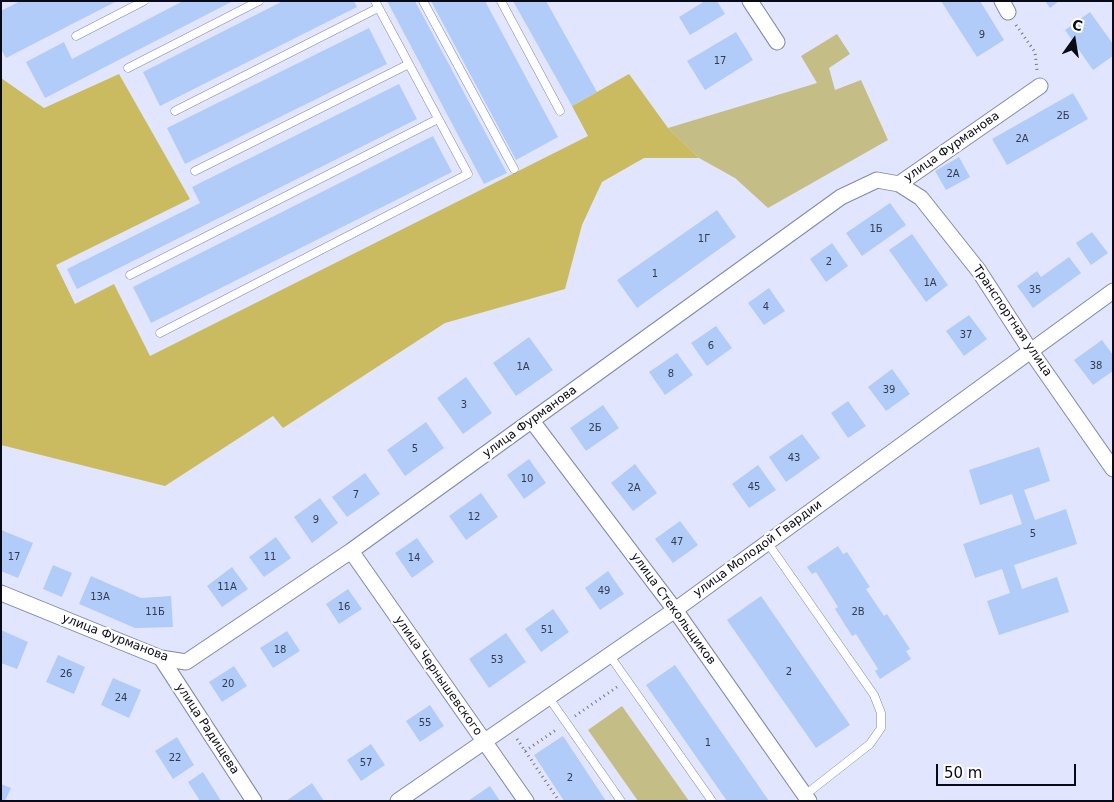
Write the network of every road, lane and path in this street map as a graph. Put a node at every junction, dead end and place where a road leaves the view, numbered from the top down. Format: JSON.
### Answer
{"nodes":[{"id":1,"x":144,"y":1,"type":"edge"},
{"id":2,"x":259,"y":1,"type":"edge"},
{"id":3,"x":424,"y":1,"type":"edge"},
{"id":4,"x":501,"y":1,"type":"edge"},
{"id":5,"x":750,"y":1,"type":"edge"},
{"id":6,"x":376,"y":4,"type":"edge"},
{"id":7,"x":1005,"y":6,"type":"edge"},
{"id":8,"x":76,"y":36,"type":"dead end"},
{"id":9,"x":777,"y":42,"type":"dead end"},
{"id":10,"x":409,"y":64,"type":"junction"},
{"id":11,"x":128,"y":68,"type":"dead end"},
{"id":12,"x":1040,"y":86,"type":"joint"},
{"id":13,"x":175,"y":111,"type":"dead end"},
{"id":14,"x":560,"y":111,"type":"dead end"},
{"id":15,"x":438,"y":119,"type":"junction"},
{"id":16,"x":514,"y":169,"type":"dead end"},
{"id":17,"x":195,"y":172,"type":"dead end"},
{"id":18,"x":899,"y":184,"type":"junction"},
{"id":19,"x":130,"y":275,"type":"dead end"},
{"id":20,"x":1113,"y":291,"type":"edge"},
{"id":21,"x":160,"y":333,"type":"dead end"},
{"id":22,"x":1030,"y":350,"type":"junction"},
{"id":23,"x":532,"y":421,"type":"junction"},
{"id":24,"x":1113,"y":469,"type":"edge"},
{"id":25,"x":767,"y":542,"type":"junction"},
{"id":26,"x":351,"y":551,"type":"junction"},
{"id":27,"x":1,"y":593,"type":"edge"},
{"id":28,"x":676,"y":610,"type":"junction"},
{"id":29,"x":610,"y":656,"type":"junction"},
{"id":30,"x":161,"y":658,"type":"junction"},
{"id":31,"x":549,"y":698,"type":"junction"},
{"id":32,"x":508,"y":725,"type":"junction"},
{"id":33,"x":485,"y":742,"type":"junction"},
{"id":34,"x":807,"y":798,"type":"edge"},
{"id":35,"x":254,"y":801,"type":"edge"},
{"id":36,"x":398,"y":801,"type":"edge"},
{"id":37,"x":526,"y":801,"type":"edge"},
{"id":38,"x":558,"y":801,"type":"edge"},
{"id":39,"x":621,"y":801,"type":"edge"},
{"id":40,"x":712,"y":801,"type":"edge"}],
"edges":[{"from":1,"to":8,"type":"lane"},
{"from":2,"to":11,"type":"lane"},
{"from":3,"to":16,"type":"lane"},
{"from":4,"to":14,"type":"lane"},
{"from":5,"to":9,"type":"street"},
{"from":6,"to":10,"type":"lane"},
{"from":6,"to":13,"type":"lane"},
{"from":7,"to":12,"type":"path"},
{"from":10,"to":15,"type":"lane"},
{"from":10,"to":17,"type":"lane"},
{"from":12,"to":18,"type":"street","name":"улица Фурманова"},
{"from":15,"to":19,"type":"lane"},
{"from":15,"to":21,"type":"lane"},
{"from":18,"to":22,"type":"street","name":"Транспортная улица"},
{"from":18,"to":23,"type":"street","name":"улица Фурманова"},
{"from":20,"to":22,"type":"street","name":"улица Молодой Гвардии"},
{"from":22,"to":24,"type":"street","name":"Транспортная улица"},
{"from":22,"to":25,"type":"street","name":"улица Молодой Гвардии"},
{"from":23,"to":26,"type":"street","name":"улица Фурманова"},
{"from":23,"to":28,"type":"street","name":"улица Стекольщиков"},
{"from":25,"to":28,"type":"street","name":"улица Молодой Гвардии"},
{"from":25,"to":34,"type":"lane"},
{"from":26,"to":30,"type":"street","name":"улица Фурманова"},
{"from":26,"to":33,"type":"street","name":"улица Чернышевского"},
{"from":27,"to":30,"type":"street","name":"улица Фурманова"},
{"from":28,"to":29,"type":"street","name":"улица Молодой Гвардии"},
{"from":28,"to":34,"type":"street","name":"улица Стекольщиков"},
{"from":29,"to":31,"type":"street","name":"улица Молодой Гвардии"},
{"from":29,"to":40,"type":"lane"},
{"from":30,"to":35,"type":"street","name":"улица Радищева"},
{"from":31,"to":32,"type":"street","name":"улица Молодой Гвардии"},
{"from":31,"to":39,"type":"lane"},
{"from":32,"to":33,"type":"street","name":"улица Молодой Гвардии"},
{"from":32,"to":38,"type":"path"},
{"from":33,"to":36,"type":"street","name":"улица Молодой Гвардии"},
{"from":33,"to":37,"type":"street","name":"улица Чернышевского"}]}
